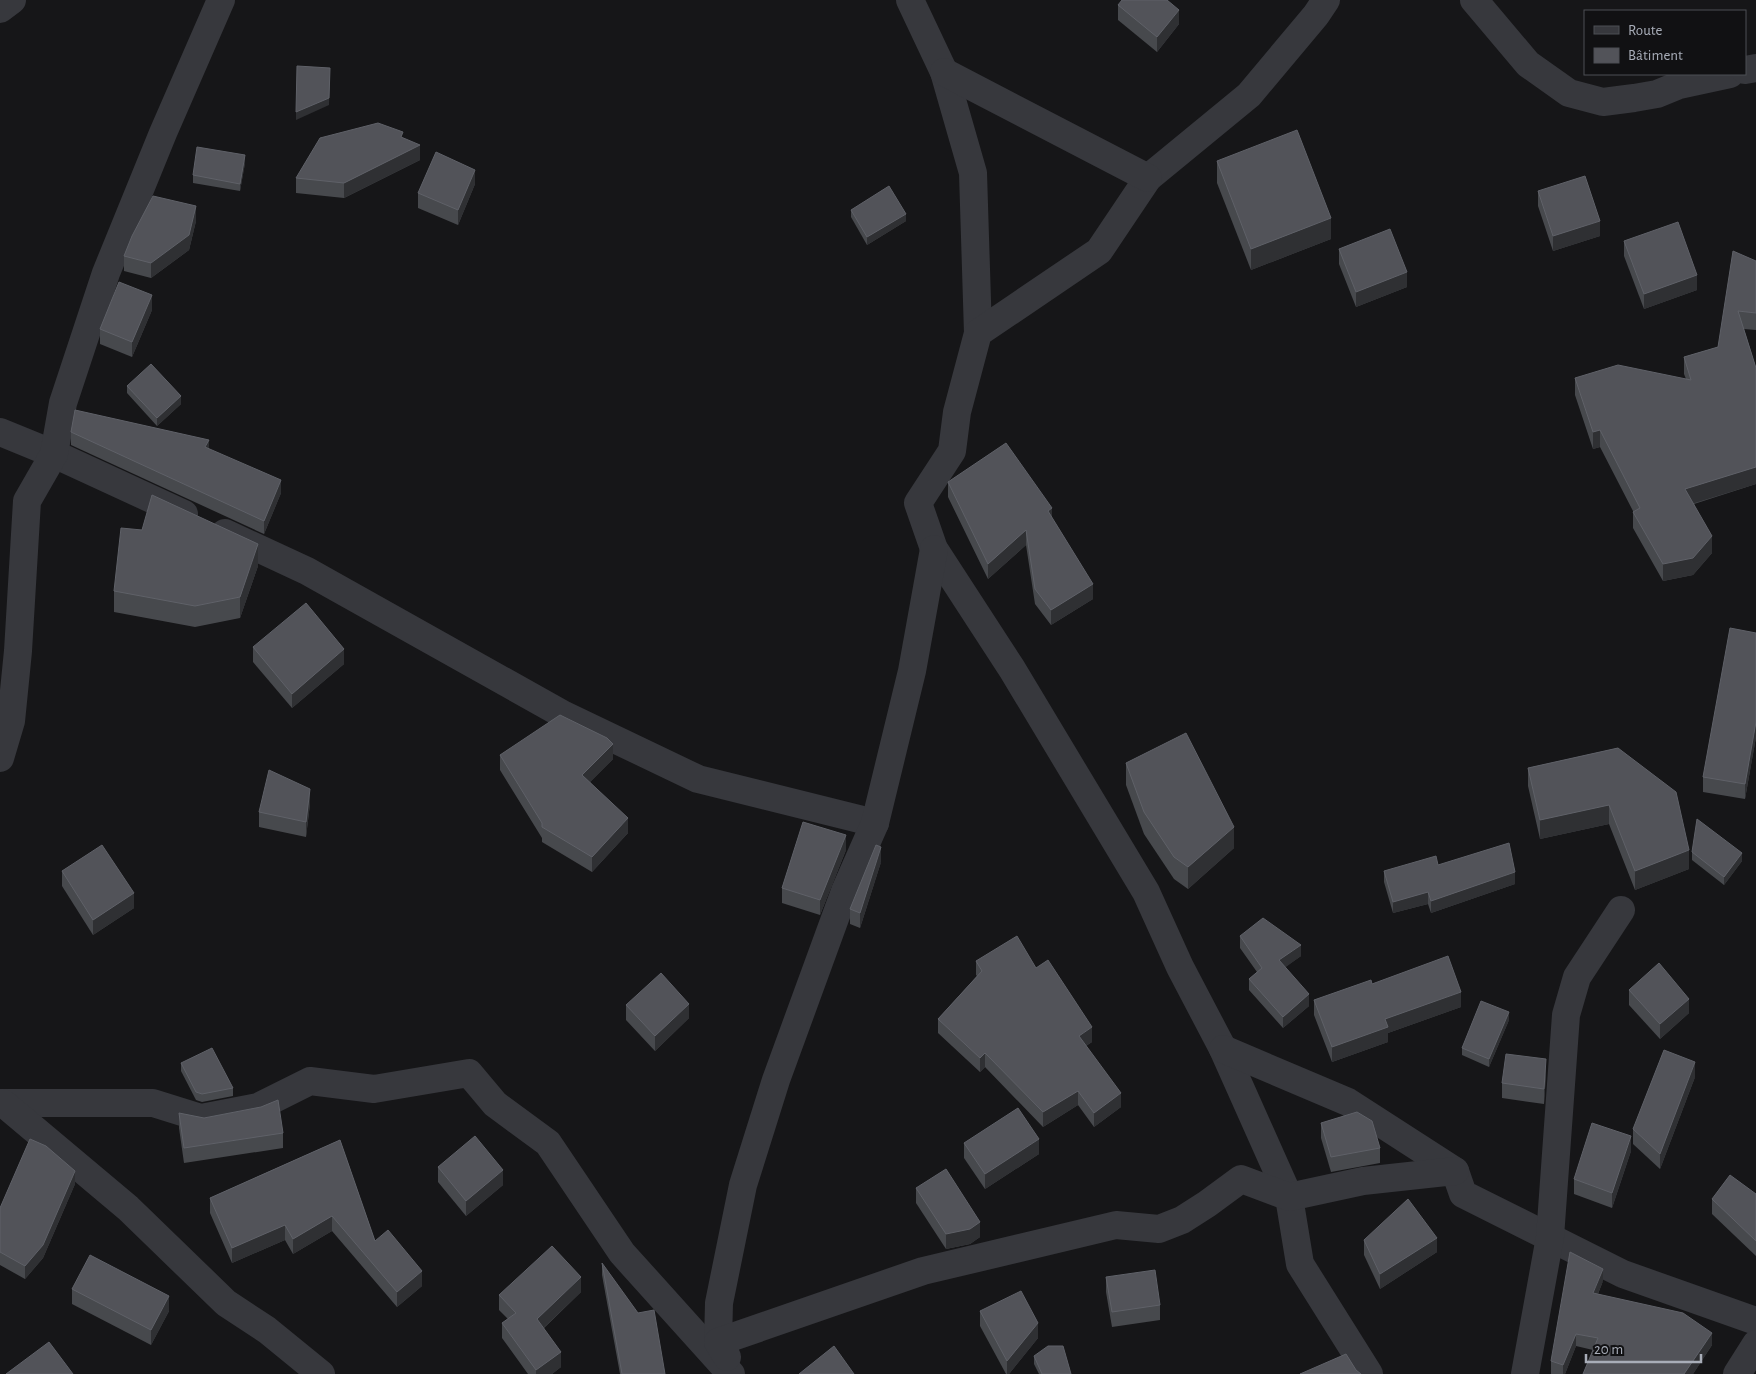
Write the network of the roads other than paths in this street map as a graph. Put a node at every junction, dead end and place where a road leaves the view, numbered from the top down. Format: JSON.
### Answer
{"nodes":[{"id":1,"x":12,"y":0,"type":"edge"},
{"id":2,"x":221,"y":0,"type":"edge"},
{"id":3,"x":910,"y":0,"type":"edge"},
{"id":4,"x":1326,"y":0,"type":"edge"},
{"id":5,"x":1474,"y":0,"type":"edge"},
{"id":6,"x":0,"y":9,"type":"edge"},
{"id":7,"x":944,"y":72,"type":"junction"},
{"id":8,"x":1725,"y":75,"type":"edge"},
{"id":9,"x":1148,"y":178,"type":"junction"},
{"id":10,"x":978,"y":333,"type":"junction"},
{"id":11,"x":0,"y":432,"type":"edge"},
{"id":12,"x":54,"y":454,"type":"junction"},
{"id":13,"x":934,"y":549,"type":"junction"},
{"id":14,"x":0,"y":758,"type":"edge"},
{"id":15,"x":875,"y":824,"type":"junction"},
{"id":16,"x":1621,"y":910,"type":"dead end"},
{"id":17,"x":1223,"y":1049,"type":"junction"},
{"id":18,"x":1,"y":1103,"type":"edge"},
{"id":19,"x":1455,"y":1171,"type":"junction"},
{"id":20,"x":1289,"y":1197,"type":"junction"},
{"id":21,"x":1550,"y":1237,"type":"junction"},
{"id":22,"x":1756,"y":1321,"type":"edge"},
{"id":23,"x":718,"y":1342,"type":"junction"},
{"id":24,"x":1756,"y":1344,"type":"edge"},
{"id":25,"x":321,"y":1374,"type":"edge"},
{"id":26,"x":731,"y":1374,"type":"edge"},
{"id":27,"x":736,"y":1374,"type":"edge"},
{"id":28,"x":1369,"y":1374,"type":"edge"},
{"id":29,"x":1525,"y":1374,"type":"edge"},
{"id":30,"x":1737,"y":1374,"type":"edge"}],
"edges":[{"from":1,"to":6,"type":"street"},
{"from":2,"to":12,"type":"street"},
{"from":3,"to":7,"type":"street"},
{"from":4,"to":9,"type":"street"},
{"from":5,"to":8,"type":"street"},
{"from":7,"to":9,"type":"street"},
{"from":7,"to":10,"type":"street"},
{"from":9,"to":10,"type":"street"},
{"from":10,"to":13,"type":"street"},
{"from":11,"to":12,"type":"street"},
{"from":12,"to":14,"type":"street"},
{"from":12,"to":15,"type":"street"},
{"from":13,"to":15,"type":"street"},
{"from":13,"to":17,"type":"street"},
{"from":15,"to":23,"type":"street"},
{"from":16,"to":21,"type":"street"},
{"from":17,"to":19,"type":"street"},
{"from":17,"to":20,"type":"street"},
{"from":18,"to":25,"type":"street"},
{"from":18,"to":26,"type":"street"},
{"from":19,"to":20,"type":"street"},
{"from":19,"to":21,"type":"street"},
{"from":20,"to":23,"type":"street"},
{"from":20,"to":28,"type":"street"},
{"from":21,"to":22,"type":"street"},
{"from":21,"to":29,"type":"street"},
{"from":23,"to":27,"type":"street"},
{"from":24,"to":30,"type":"street"}]}
